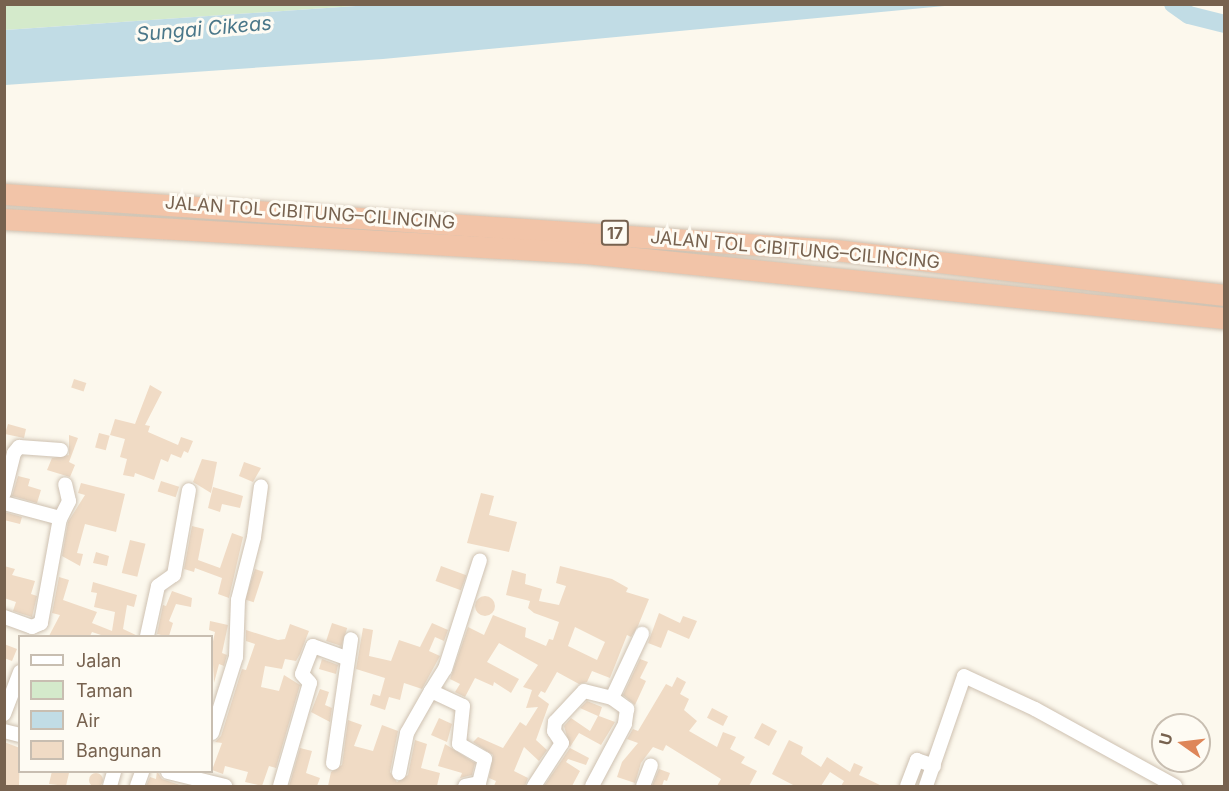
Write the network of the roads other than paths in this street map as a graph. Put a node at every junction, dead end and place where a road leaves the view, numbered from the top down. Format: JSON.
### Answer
{"nodes":[{"id":1,"x":4,"y":194,"type":"edge"},
{"id":2,"x":4,"y":219,"type":"edge"},
{"id":3,"x":1030,"y":274,"type":"junction"},
{"id":4,"x":1224,"y":280,"type":"edge"},
{"id":5,"x":1224,"y":295,"type":"edge"},
{"id":6,"x":1224,"y":318,"type":"edge"},
{"id":7,"x":61,"y":450,"type":"dead end"},
{"id":8,"x":65,"y":484,"type":"dead end"},
{"id":9,"x":261,"y":486,"type":"dead end"},
{"id":10,"x":189,"y":490,"type":"dead end"},
{"id":11,"x":4,"y":493,"type":"edge"},
{"id":12,"x":4,"y":503,"type":"edge"},
{"id":13,"x":60,"y":519,"type":"junction"},
{"id":14,"x":480,"y":560,"type":"dead end"},
{"id":15,"x":4,"y":617,"type":"edge"},
{"id":16,"x":34,"y":632,"type":"edge"},
{"id":17,"x":642,"y":634,"type":"dead end"},
{"id":18,"x":147,"y":635,"type":"edge"},
{"id":19,"x":351,"y":639,"type":"dead end"},
{"id":20,"x":348,"y":659,"type":"junction"},
{"id":21,"x":18,"y":677,"type":"edge"},
{"id":22,"x":431,"y":691,"type":"junction"},
{"id":23,"x":612,"y":698,"type":"junction"},
{"id":24,"x":4,"y":714,"type":"edge"},
{"id":25,"x":213,"y":730,"type":"edge"},
{"id":26,"x":333,"y":763,"type":"dead end"},
{"id":27,"x":651,"y":765,"type":"dead end"},
{"id":28,"x":934,"y":766,"type":"junction"},
{"id":29,"x":175,"y":773,"type":"edge"},
{"id":30,"x":399,"y":773,"type":"dead end"},
{"id":31,"x":196,"y":779,"type":"edge"},
{"id":32,"x":225,"y":786,"type":"edge"},
{"id":33,"x":279,"y":786,"type":"edge"},
{"id":34,"x":465,"y":786,"type":"edge"},
{"id":35,"x":534,"y":786,"type":"edge"},
{"id":36,"x":592,"y":786,"type":"edge"},
{"id":37,"x":643,"y":786,"type":"edge"},
{"id":38,"x":908,"y":786,"type":"edge"},
{"id":39,"x":926,"y":786,"type":"edge"},
{"id":40,"x":1175,"y":786,"type":"edge"}],
"edges":[{"from":1,"to":3,"type":"highway","name":"JALAN TOL CIBITUNG–CILINCING","number":"17"},
{"from":2,"to":6,"type":"highway","name":"JALAN TOL CIBITUNG–CILINCING","number":"17"},
{"from":3,"to":4,"type":"highway"},
{"from":3,"to":5,"type":"highway","name":"JALAN TOL CIBITUNG–CILINCING","number":"17"},
{"from":7,"to":11,"type":"street"},
{"from":8,"to":13,"type":"street"},
{"from":9,"to":25,"type":"street"},
{"from":10,"to":18,"type":"street"},
{"from":12,"to":13,"type":"street"},
{"from":13,"to":16,"type":"street"},
{"from":14,"to":22,"type":"street"},
{"from":15,"to":16,"type":"street"},
{"from":17,"to":23,"type":"street"},
{"from":19,"to":20,"type":"street"},
{"from":20,"to":26,"type":"street"},
{"from":20,"to":33,"type":"street"},
{"from":21,"to":24,"type":"street"},
{"from":22,"to":30,"type":"street"},
{"from":22,"to":34,"type":"street"},
{"from":23,"to":35,"type":"street"},
{"from":23,"to":36,"type":"street"},
{"from":27,"to":37,"type":"street"},
{"from":28,"to":38,"type":"street"},
{"from":28,"to":39,"type":"street"},
{"from":28,"to":40,"type":"street"},
{"from":29,"to":31,"type":"street"},
{"from":31,"to":32,"type":"street"}]}
